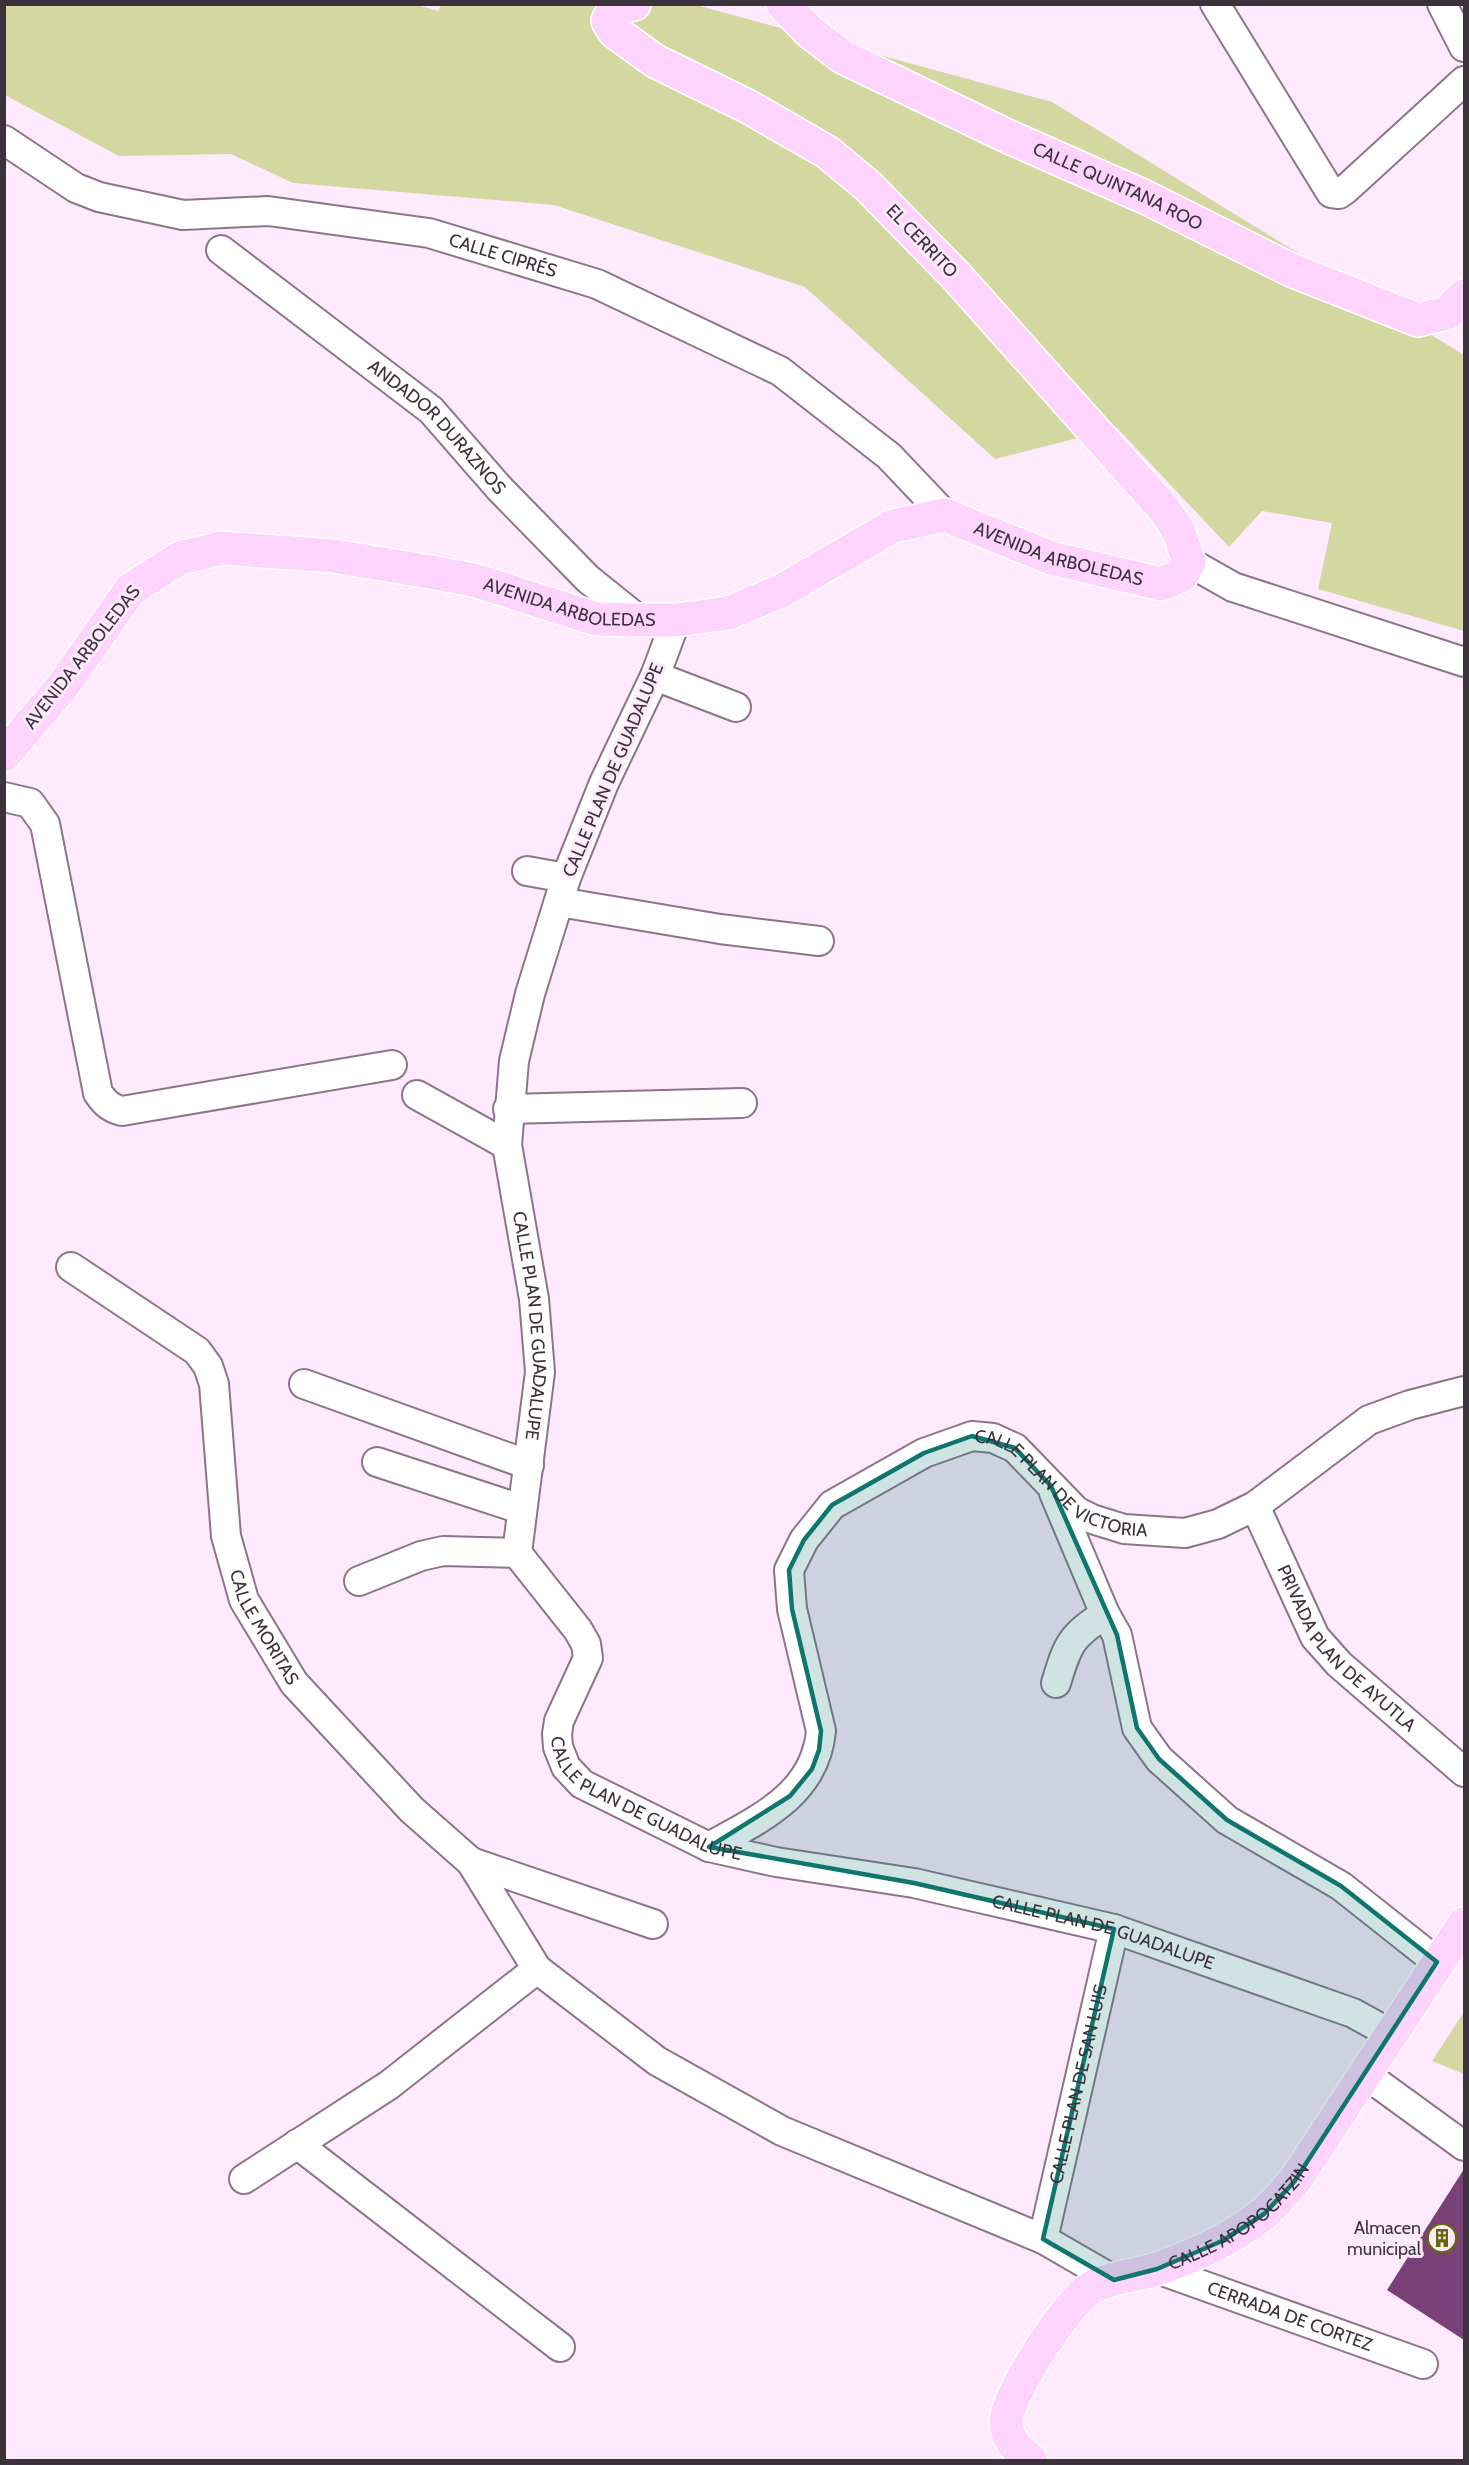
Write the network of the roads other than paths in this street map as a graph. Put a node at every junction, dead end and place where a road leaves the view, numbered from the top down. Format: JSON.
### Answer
{"nodes":[{"id":1,"x":634,"y":4,"type":"edge"},
{"id":2,"x":783,"y":4,"type":"edge"},
{"id":3,"x":1215,"y":4,"type":"edge"},
{"id":4,"x":1442,"y":4,"type":"edge"},
{"id":5,"x":1464,"y":47,"type":"edge"},
{"id":6,"x":1464,"y":81,"type":"edge"},
{"id":7,"x":4,"y":140,"type":"edge"},
{"id":8,"x":221,"y":250,"type":"dead end"},
{"id":9,"x":1464,"y":296,"type":"edge"},
{"id":10,"x":945,"y":515,"type":"junction"},
{"id":11,"x":1189,"y":562,"type":"junction"},
{"id":12,"x":639,"y":620,"type":"junction"},
{"id":13,"x":676,"y":620,"type":"junction"},
{"id":14,"x":1464,"y":662,"type":"edge"},
{"id":15,"x":655,"y":676,"type":"junction"},
{"id":16,"x":736,"y":706,"type":"dead end"},
{"id":17,"x":4,"y":755,"type":"edge"},
{"id":18,"x":4,"y":797,"type":"edge"},
{"id":19,"x":526,"y":871,"type":"dead end"},
{"id":20,"x":563,"y":890,"type":"junction"},
{"id":21,"x":819,"y":940,"type":"dead end"},
{"id":22,"x":392,"y":1065,"type":"dead end"},
{"id":23,"x":417,"y":1095,"type":"dead end"},
{"id":24,"x":742,"y":1103,"type":"dead end"},
{"id":25,"x":508,"y":1109,"type":"junction"},
{"id":26,"x":507,"y":1145,"type":"junction"},
{"id":27,"x":71,"y":1267,"type":"dead end"},
{"id":28,"x":304,"y":1384,"type":"dead end"},
{"id":29,"x":1464,"y":1391,"type":"edge"},
{"id":30,"x":377,"y":1462,"type":"dead end"},
{"id":31,"x":529,"y":1465,"type":"junction"},
{"id":32,"x":1051,"y":1486,"type":"junction"},
{"id":33,"x":1255,"y":1506,"type":"junction"},
{"id":34,"x":521,"y":1509,"type":"junction"},
{"id":35,"x":517,"y":1553,"type":"junction"},
{"id":36,"x":358,"y":1581,"type":"dead end"},
{"id":37,"x":1106,"y":1614,"type":"junction"},
{"id":38,"x":1056,"y":1683,"type":"dead end"},
{"id":39,"x":1464,"y":1772,"type":"edge"},
{"id":40,"x":709,"y":1847,"type":"junction"},
{"id":41,"x":471,"y":1862,"type":"junction"},
{"id":42,"x":653,"y":1924,"type":"dead end"},
{"id":43,"x":1464,"y":1924,"type":"edge"},
{"id":44,"x":1114,"y":1929,"type":"junction"},
{"id":45,"x":1437,"y":1962,"type":"junction"},
{"id":46,"x":537,"y":1969,"type":"junction"},
{"id":47,"x":1391,"y":2034,"type":"junction"},
{"id":48,"x":1365,"y":2074,"type":"junction"},
{"id":49,"x":297,"y":2144,"type":"junction"},
{"id":50,"x":1464,"y":2146,"type":"edge"},
{"id":51,"x":244,"y":2179,"type":"dead end"},
{"id":52,"x":1043,"y":2239,"type":"junction"},
{"id":53,"x":1157,"y":2269,"type":"junction"},
{"id":54,"x":1114,"y":2280,"type":"junction"},
{"id":55,"x":560,"y":2347,"type":"dead end"},
{"id":56,"x":1423,"y":2364,"type":"dead end"},
{"id":57,"x":1030,"y":2460,"type":"edge"}],
"edges":[{"from":1,"to":11,"type":"main road","name":"EL CERRITO"},
{"from":2,"to":9,"type":"main road","name":"CALLE QUINTANA ROO"},
{"from":3,"to":6,"type":"street"},
{"from":4,"to":5,"type":"street"},
{"from":7,"to":10,"type":"street","name":"CALLE CIPRÉS"},
{"from":8,"to":12,"type":"street","name":"ANDADOR DURAZNOS"},
{"from":10,"to":11,"type":"main road","name":"AVENIDA ARBOLEDAS"},
{"from":10,"to":13,"type":"main road","name":"AVENIDA ARBOLEDAS"},
{"from":11,"to":14,"type":"street"},
{"from":12,"to":13,"type":"main road","name":"AVENIDA ARBOLEDAS"},
{"from":12,"to":17,"type":"main road","name":"AVENIDA ARBOLEDAS"},
{"from":13,"to":15,"type":"street","name":"CALLE PLAN DE GUADALUPE"},
{"from":15,"to":16,"type":"street"},
{"from":15,"to":20,"type":"street","name":"CALLE PLAN DE GUADALUPE"},
{"from":18,"to":22,"type":"street"},
{"from":19,"to":20,"type":"street"},
{"from":20,"to":21,"type":"street"},
{"from":20,"to":25,"type":"street","name":"CALLE PLAN DE GUADALUPE"},
{"from":23,"to":26,"type":"street"},
{"from":24,"to":25,"type":"street"},
{"from":25,"to":26,"type":"street","name":"CALLE PLAN DE GUADALUPE"},
{"from":26,"to":31,"type":"street","name":"CALLE PLAN DE GUADALUPE"},
{"from":27,"to":41,"type":"street","name":"CALLE MORITAS"},
{"from":28,"to":31,"type":"street"},
{"from":29,"to":33,"type":"street","name":"CALLE PLAN DE VICTORIA"},
{"from":30,"to":34,"type":"street"},
{"from":31,"to":34,"type":"street","name":"CALLE PLAN DE GUADALUPE"},
{"from":32,"to":33,"type":"street","name":"CALLE PLAN DE VICTORIA"},
{"from":32,"to":37,"type":"street"},
{"from":32,"to":40,"type":"street","name":"CALLE PLAN DE VICTORIA"},
{"from":33,"to":39,"type":"street","name":"PRIVADA PLAN DE AYUTLA"},
{"from":34,"to":35,"type":"street","name":"CALLE PLAN DE GUADALUPE"},
{"from":35,"to":36,"type":"street"},
{"from":35,"to":40,"type":"street","name":"CALLE PLAN DE GUADALUPE"},
{"from":37,"to":38,"type":"street"},
{"from":37,"to":45,"type":"street"},
{"from":40,"to":44,"type":"street","name":"CALLE PLAN DE GUADALUPE"},
{"from":41,"to":42,"type":"street"},
{"from":41,"to":46,"type":"street","name":"CALLE MORITAS"},
{"from":43,"to":45,"type":"main road","name":"CALLE APOPOCATZIN"},
{"from":44,"to":47,"type":"street","name":"CALLE PLAN DE GUADALUPE"},
{"from":44,"to":52,"type":"street","name":"CALLE PLAN DE SAN LUIS"},
{"from":45,"to":47,"type":"main road","name":"CALLE APOPOCATZIN"},
{"from":46,"to":49,"type":"street"},
{"from":46,"to":52,"type":"street"},
{"from":47,"to":48,"type":"main road","name":"CALLE APOPOCATZIN"},
{"from":48,"to":50,"type":"street"},
{"from":48,"to":53,"type":"main road","name":"CALLE APOPOCATZIN"},
{"from":49,"to":51,"type":"street"},
{"from":49,"to":55,"type":"street"},
{"from":52,"to":54,"type":"street"},
{"from":53,"to":54,"type":"main road","name":"CALLE APOPOCATZIN"},
{"from":53,"to":56,"type":"street","name":"CERRADA DE CORTEZ"},
{"from":54,"to":57,"type":"main road","name":"CALLE APOPOCATZIN"}]}
